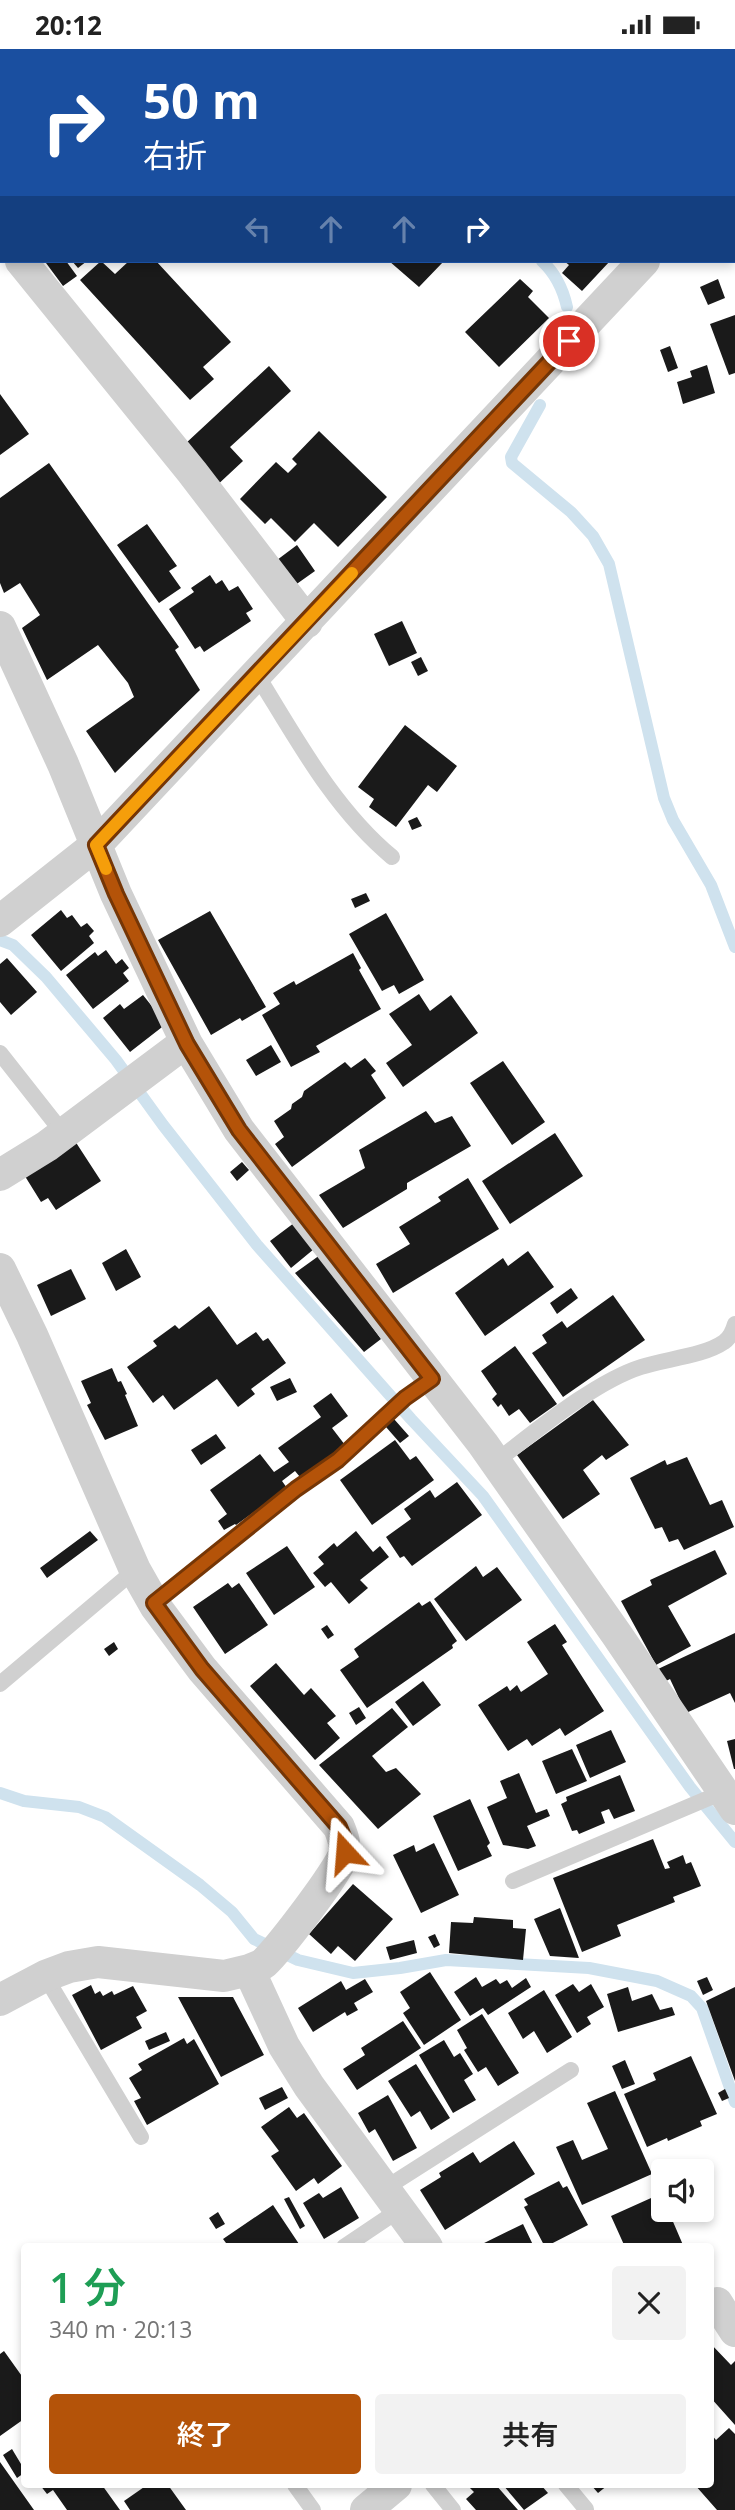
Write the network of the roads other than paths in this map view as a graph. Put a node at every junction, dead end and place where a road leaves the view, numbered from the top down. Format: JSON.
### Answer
{"nodes":[{"id":1,"x":23,"y":263,"type":"edge"},
{"id":2,"x":642,"y":263,"type":"edge"},
{"id":3,"x":307,"y":622,"type":"junction"},
{"id":4,"x":0,"y":627,"type":"edge"},
{"id":5,"x":257,"y":675,"type":"junction"},
{"id":6,"x":96,"y":845,"type":"junction"},
{"id":7,"x":392,"y":857,"type":"dead end"},
{"id":8,"x":0,"y":921,"type":"edge"},
{"id":9,"x":186,"y":1042,"type":"junction"},
{"id":10,"x":0,"y":1053,"type":"edge"},
{"id":11,"x":63,"y":1133,"type":"junction"},
{"id":12,"x":0,"y":1175,"type":"edge"},
{"id":13,"x":0,"y":1269,"type":"edge"},
{"id":14,"x":735,"y":1324,"type":"edge"},
{"id":15,"x":432,"y":1379,"type":"junction"},
{"id":16,"x":495,"y":1462,"type":"junction"},
{"id":17,"x":135,"y":1570,"type":"junction"},
{"id":18,"x":154,"y":1603,"type":"junction"},
{"id":19,"x":0,"y":1684,"type":"edge"},
{"id":20,"x":729,"y":1801,"type":"edge"},
{"id":21,"x":513,"y":1881,"type":"dead end"},
{"id":22,"x":249,"y":1970,"type":"junction"},
{"id":23,"x":45,"y":1976,"type":"junction"},
{"id":24,"x":0,"y":2000,"type":"edge"},
{"id":25,"x":571,"y":2070,"type":"dead end"},
{"id":26,"x":141,"y":2137,"type":"dead end"},
{"id":27,"x":392,"y":2199,"type":"junction"},
{"id":28,"x":348,"y":2243,"type":"edge"},
{"id":29,"x":423,"y":2243,"type":"edge"},
{"id":30,"x":721,"y":2302,"type":"edge"},
{"id":31,"x":735,"y":2330,"type":"edge"},
{"id":32,"x":297,"y":2488,"type":"edge"},
{"id":33,"x":392,"y":2488,"type":"edge"},
{"id":34,"x":435,"y":2488,"type":"edge"},
{"id":35,"x":568,"y":2488,"type":"edge"},
{"id":36,"x":586,"y":2509,"type":"edge"},
{"id":37,"x":313,"y":2510,"type":"edge"},
{"id":38,"x":366,"y":2510,"type":"edge"},
{"id":39,"x":453,"y":2510,"type":"edge"}],
"edges":[{"from":1,"to":3,"type":"street"},
{"from":2,"to":3,"type":"street"},
{"from":3,"to":5,"type":"street"},
{"from":4,"to":6,"type":"street"},
{"from":5,"to":6,"type":"street"},
{"from":5,"to":7,"type":"lane"},
{"from":6,"to":8,"type":"street"},
{"from":6,"to":9,"type":"street"},
{"from":9,"to":11,"type":"street"},
{"from":9,"to":15,"type":"street"},
{"from":10,"to":11,"type":"lane"},
{"from":11,"to":12,"type":"street"},
{"from":13,"to":17,"type":"street"},
{"from":14,"to":16,"type":"lane"},
{"from":15,"to":16,"type":"street"},
{"from":15,"to":18,"type":"lane"},
{"from":16,"to":20,"type":"street"},
{"from":17,"to":18,"type":"street"},
{"from":17,"to":19,"type":"lane"},
{"from":18,"to":22,"type":"street"},
{"from":20,"to":21,"type":"lane"},
{"from":22,"to":23,"type":"street"},
{"from":22,"to":27,"type":"street"},
{"from":23,"to":24,"type":"street"},
{"from":23,"to":26,"type":"lane"},
{"from":25,"to":27,"type":"lane"},
{"from":27,"to":28,"type":"lane"},
{"from":27,"to":29,"type":"street"},
{"from":30,"to":31,"type":"street"},
{"from":32,"to":37,"type":"lane"},
{"from":33,"to":38,"type":"street"},
{"from":34,"to":39,"type":"lane"},
{"from":35,"to":36,"type":"lane"}]}
